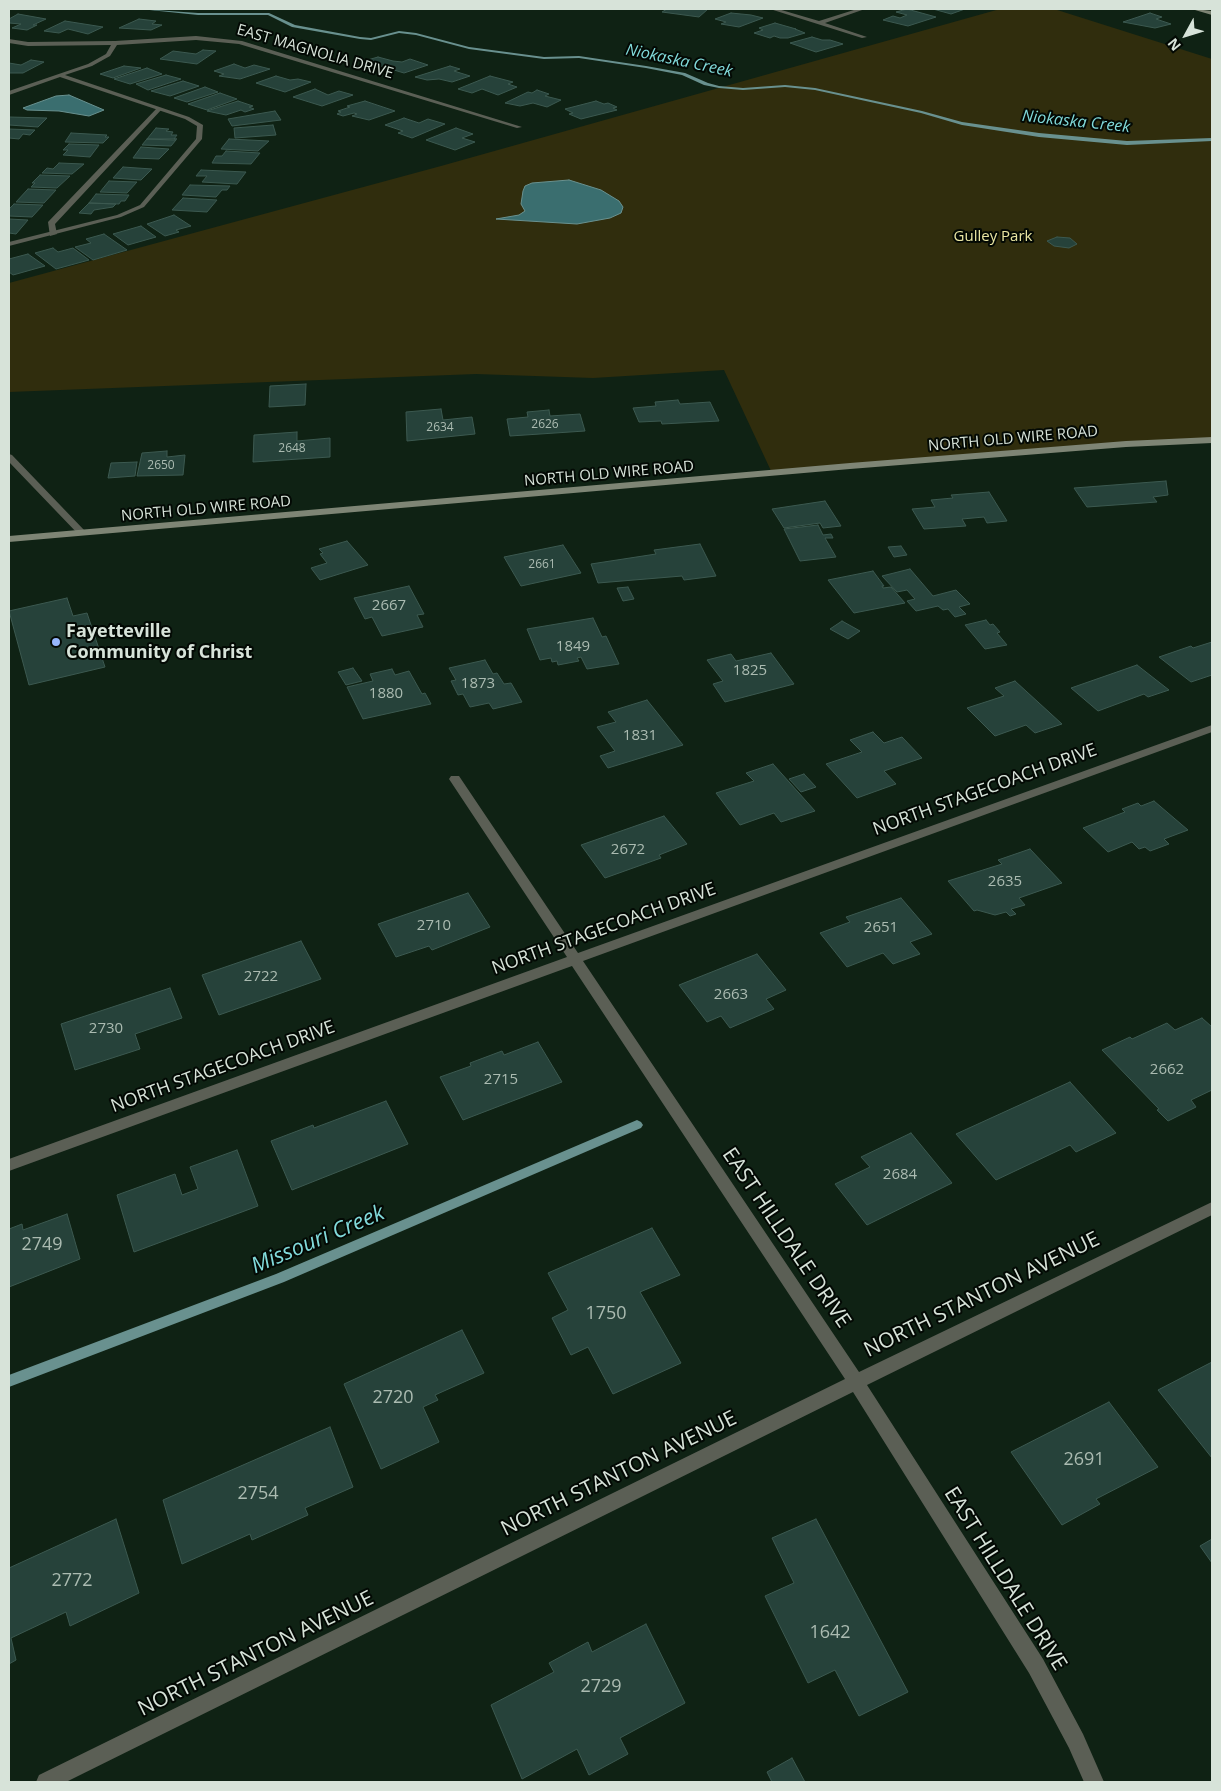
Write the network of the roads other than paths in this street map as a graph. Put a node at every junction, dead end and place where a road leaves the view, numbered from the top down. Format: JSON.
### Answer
{"nodes":[{"id":1,"x":773,"y":9,"type":"edge"},
{"id":2,"x":862,"y":9,"type":"edge"},
{"id":3,"x":1197,"y":9,"type":"edge"},
{"id":4,"x":1212,"y":14,"type":"edge"},
{"id":5,"x":820,"y":23,"type":"junction"},
{"id":6,"x":864,"y":38,"type":"dead end"},
{"id":7,"x":9,"y":41,"type":"edge"},
{"id":8,"x":115,"y":43,"type":"junction"},
{"id":9,"x":61,"y":76,"type":"junction"},
{"id":10,"x":9,"y":93,"type":"edge"},
{"id":11,"x":159,"y":109,"type":"junction"},
{"id":12,"x":519,"y":127,"type":"dead end"},
{"id":13,"x":53,"y":234,"type":"junction"},
{"id":14,"x":9,"y":244,"type":"edge"},
{"id":15,"x":1212,"y":440,"type":"edge"},
{"id":16,"x":9,"y":457,"type":"edge"},
{"id":17,"x":82,"y":534,"type":"junction"},
{"id":18,"x":9,"y":539,"type":"edge"},
{"id":19,"x":1212,"y":728,"type":"edge"},
{"id":20,"x":455,"y":779,"type":"dead end"},
{"id":21,"x":576,"y":959,"type":"junction"},
{"id":22,"x":9,"y":1165,"type":"edge"},
{"id":23,"x":1212,"y":1208,"type":"edge"},
{"id":24,"x":856,"y":1382,"type":"junction"},
{"id":25,"x":46,"y":1782,"type":"edge"},
{"id":26,"x":1094,"y":1782,"type":"edge"}],
"edges":[{"from":1,"to":5,"type":"street"},
{"from":2,"to":5,"type":"street"},
{"from":3,"to":4,"type":"street"},
{"from":5,"to":6,"type":"street"},
{"from":7,"to":8,"type":"street","name":"EAST MAGNOLIA DRIVE"},
{"from":8,"to":9,"type":"street"},
{"from":8,"to":12,"type":"street","name":"EAST MAGNOLIA DRIVE"},
{"from":9,"to":10,"type":"street"},
{"from":9,"to":11,"type":"street"},
{"from":11,"to":13,"type":"street"},
{"from":11,"to":13,"type":"street"},
{"from":13,"to":14,"type":"street"},
{"from":15,"to":17,"type":"street","name":"NORTH OLD WIRE ROAD"},
{"from":16,"to":17,"type":"street"},
{"from":17,"to":18,"type":"street","name":"NORTH OLD WIRE ROAD"},
{"from":19,"to":21,"type":"street","name":"NORTH STAGECOACH DRIVE"},
{"from":20,"to":21,"type":"street","name":"EAST HILLDALE DRIVE"},
{"from":21,"to":22,"type":"street","name":"NORTH STAGECOACH DRIVE"},
{"from":21,"to":24,"type":"street","name":"EAST HILLDALE DRIVE"},
{"from":23,"to":24,"type":"street","name":"NORTH STANTON AVENUE"},
{"from":24,"to":25,"type":"street","name":"NORTH STANTON AVENUE"},
{"from":24,"to":26,"type":"street","name":"EAST HILLDALE DRIVE"}]}
